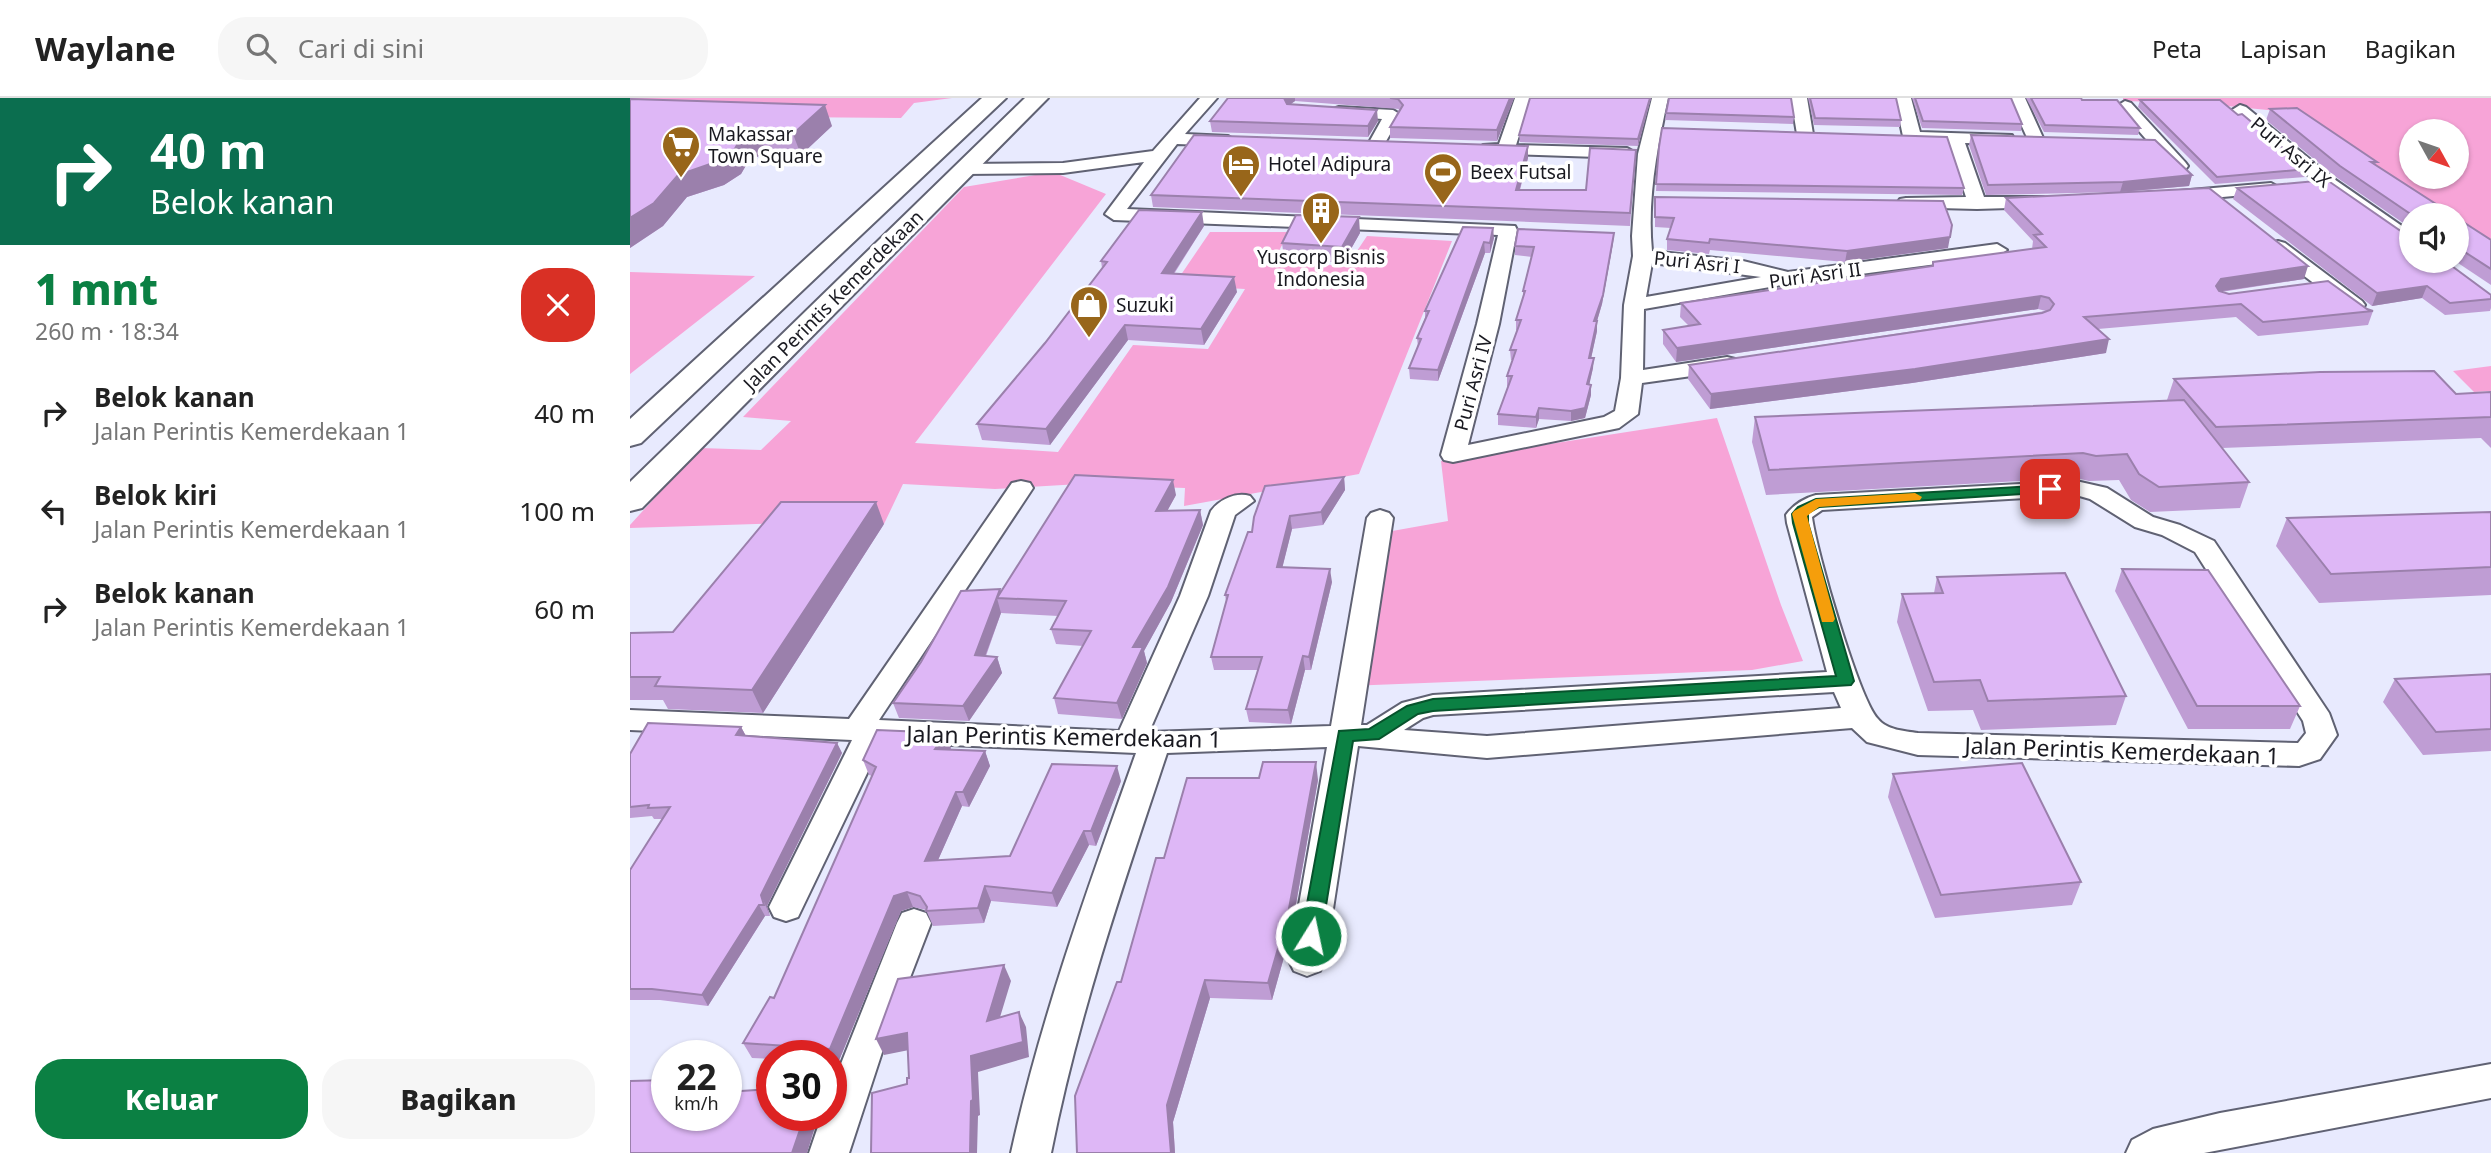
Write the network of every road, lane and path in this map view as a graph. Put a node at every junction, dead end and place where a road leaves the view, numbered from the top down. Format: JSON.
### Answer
{"nodes":[{"id":1,"x":995,"y":98,"type":"edge"},
{"id":2,"x":1037,"y":98,"type":"edge"},
{"id":3,"x":1209,"y":98,"type":"edge"},
{"id":4,"x":1523,"y":98,"type":"edge"},
{"id":5,"x":1660,"y":98,"type":"edge"},
{"id":6,"x":1799,"y":98,"type":"edge"},
{"id":7,"x":1903,"y":98,"type":"edge"},
{"id":8,"x":2017,"y":98,"type":"edge"},
{"id":9,"x":1344,"y":105,"type":"edge"},
{"id":10,"x":2125,"y":106,"type":"edge"},
{"id":11,"x":1317,"y":110,"type":"edge"},
{"id":12,"x":2241,"y":110,"type":"dead end"},
{"id":13,"x":1805,"y":134,"type":"edge"},
{"id":14,"x":1955,"y":138,"type":"junction"},
{"id":15,"x":1172,"y":139,"type":"junction"},
{"id":16,"x":1240,"y":142,"type":"edge"},
{"id":17,"x":2129,"y":143,"type":"edge"},
{"id":18,"x":2156,"y":144,"type":"junction"},
{"id":19,"x":1375,"y":146,"type":"edge"},
{"id":20,"x":1468,"y":149,"type":"edge"},
{"id":21,"x":1506,"y":150,"type":"junction"},
{"id":22,"x":1647,"y":154,"type":"junction"},
{"id":23,"x":1158,"y":155,"type":"junction"},
{"id":24,"x":1063,"y":168,"type":"junction"},
{"id":25,"x":963,"y":169,"type":"junction"},
{"id":26,"x":2328,"y":183,"type":"junction"},
{"id":27,"x":1129,"y":194,"type":"junction"},
{"id":28,"x":2210,"y":194,"type":"junction"},
{"id":29,"x":2158,"y":198,"type":"edge"},
{"id":30,"x":2068,"y":202,"type":"edge"},
{"id":31,"x":1885,"y":203,"type":"edge"},
{"id":32,"x":1977,"y":204,"type":"junction"},
{"id":33,"x":2231,"y":211,"type":"edge"},
{"id":34,"x":2399,"y":233,"type":"edge"},
{"id":35,"x":2264,"y":236,"type":"edge"},
{"id":36,"x":1636,"y":242,"type":"junction"},
{"id":37,"x":1997,"y":250,"type":"edge"},
{"id":38,"x":1793,"y":277,"type":"junction"},
{"id":39,"x":2329,"y":285,"type":"junction"},
{"id":40,"x":2303,"y":289,"type":"edge"},
{"id":41,"x":1634,"y":305,"type":"junction"},
{"id":42,"x":2370,"y":317,"type":"edge"},
{"id":43,"x":1754,"y":360,"type":"edge"},
{"id":44,"x":1632,"y":378,"type":"junction"},
{"id":45,"x":630,"y":436,"type":"edge"},
{"id":46,"x":1021,"y":488,"type":"dead end"},
{"id":47,"x":630,"y":501,"type":"edge"},
{"id":48,"x":1241,"y":501,"type":"dead end"},
{"id":49,"x":1380,"y":518,"type":"dead end"},
{"id":50,"x":1845,"y":681,"type":"junction"},
{"id":51,"x":1860,"y":717,"type":"junction"},
{"id":52,"x":630,"y":720,"type":"edge"},
{"id":53,"x":864,"y":730,"type":"junction"},
{"id":54,"x":1359,"y":735,"type":"junction"},
{"id":55,"x":1143,"y":742,"type":"junction"},
{"id":56,"x":786,"y":907,"type":"dead end"},
{"id":57,"x":914,"y":923,"type":"dead end"},
{"id":58,"x":1307,"y":961,"type":"dead end"},
{"id":59,"x":2491,"y":1081,"type":"edge"},
{"id":60,"x":829,"y":1153,"type":"edge"},
{"id":61,"x":1031,"y":1153,"type":"edge"},
{"id":62,"x":2146,"y":1153,"type":"edge"}],
"edges":[{"from":1,"to":45,"type":"highway","name":"Jalan Perintis Kemerdekaan"},
{"from":2,"to":25,"type":"highway","name":"Jalan Perintis Kemerdekaan"},
{"from":3,"to":15,"type":"street"},
{"from":4,"to":21,"type":"street"},
{"from":5,"to":22,"type":"street"},
{"from":6,"to":13,"type":"street"},
{"from":7,"to":14,"type":"street"},
{"from":8,"to":14,"type":"street"},
{"from":9,"to":11,"type":"street"},
{"from":9,"to":19,"type":"street"},
{"from":10,"to":18,"type":"street"},
{"from":12,"to":26,"type":"street","name":"Puri Asri IX"},
{"from":14,"to":32,"type":"street"},
{"from":15,"to":16,"type":"street"},
{"from":15,"to":23,"type":"street"},
{"from":17,"to":18,"type":"street"},
{"from":18,"to":28,"type":"street"},
{"from":20,"to":21,"type":"street"},
{"from":21,"to":22,"type":"street"},
{"from":22,"to":36,"type":"street"},
{"from":23,"to":24,"type":"street"},
{"from":23,"to":27,"type":"street"},
{"from":24,"to":25,"type":"street"},
{"from":24,"to":27,"type":"street"},
{"from":25,"to":47,"type":"highway","name":"Jalan Perintis Kemerdekaan"},
{"from":26,"to":28,"type":"street"},
{"from":26,"to":34,"type":"street","name":"Puri Asri IX"},
{"from":27,"to":44,"type":"street","name":"Puri Asri IV"},
{"from":28,"to":29,"type":"street"},
{"from":28,"to":33,"type":"street"},
{"from":30,"to":32,"type":"street"},
{"from":31,"to":32,"type":"street"},
{"from":35,"to":39,"type":"street"},
{"from":36,"to":38,"type":"street","name":"Puri Asri I"},
{"from":36,"to":41,"type":"street"},
{"from":37,"to":38,"type":"street","name":"Puri Asri II"},
{"from":38,"to":41,"type":"street","name":"Puri Asri II"},
{"from":39,"to":40,"type":"street"},
{"from":39,"to":42,"type":"street"},
{"from":41,"to":44,"type":"street"},
{"from":43,"to":44,"type":"street"},
{"from":46,"to":53,"type":"street"},
{"from":48,"to":55,"type":"street"},
{"from":49,"to":54,"type":"street"},
{"from":50,"to":51,"type":"street","name":"Jalan Perintis Kemerdekaan 1"},
{"from":50,"to":51,"type":"street","name":"Jalan Perintis Kemerdekaan 1"},
{"from":50,"to":54,"type":"street","name":"Jalan Perintis Kemerdekaan 1"},
{"from":51,"to":54,"type":"street","name":"Jalan Perintis Kemerdekaan 1"},
{"from":52,"to":53,"type":"street","name":"Jalan Perintis Kemerdekaan 1"},
{"from":53,"to":55,"type":"street","name":"Jalan Perintis Kemerdekaan 1"},
{"from":53,"to":56,"type":"street"},
{"from":54,"to":55,"type":"street","name":"Jalan Perintis Kemerdekaan 1"},
{"from":54,"to":58,"type":"street"},
{"from":55,"to":61,"type":"street"},
{"from":57,"to":60,"type":"street"},
{"from":59,"to":62,"type":"street"}]}
